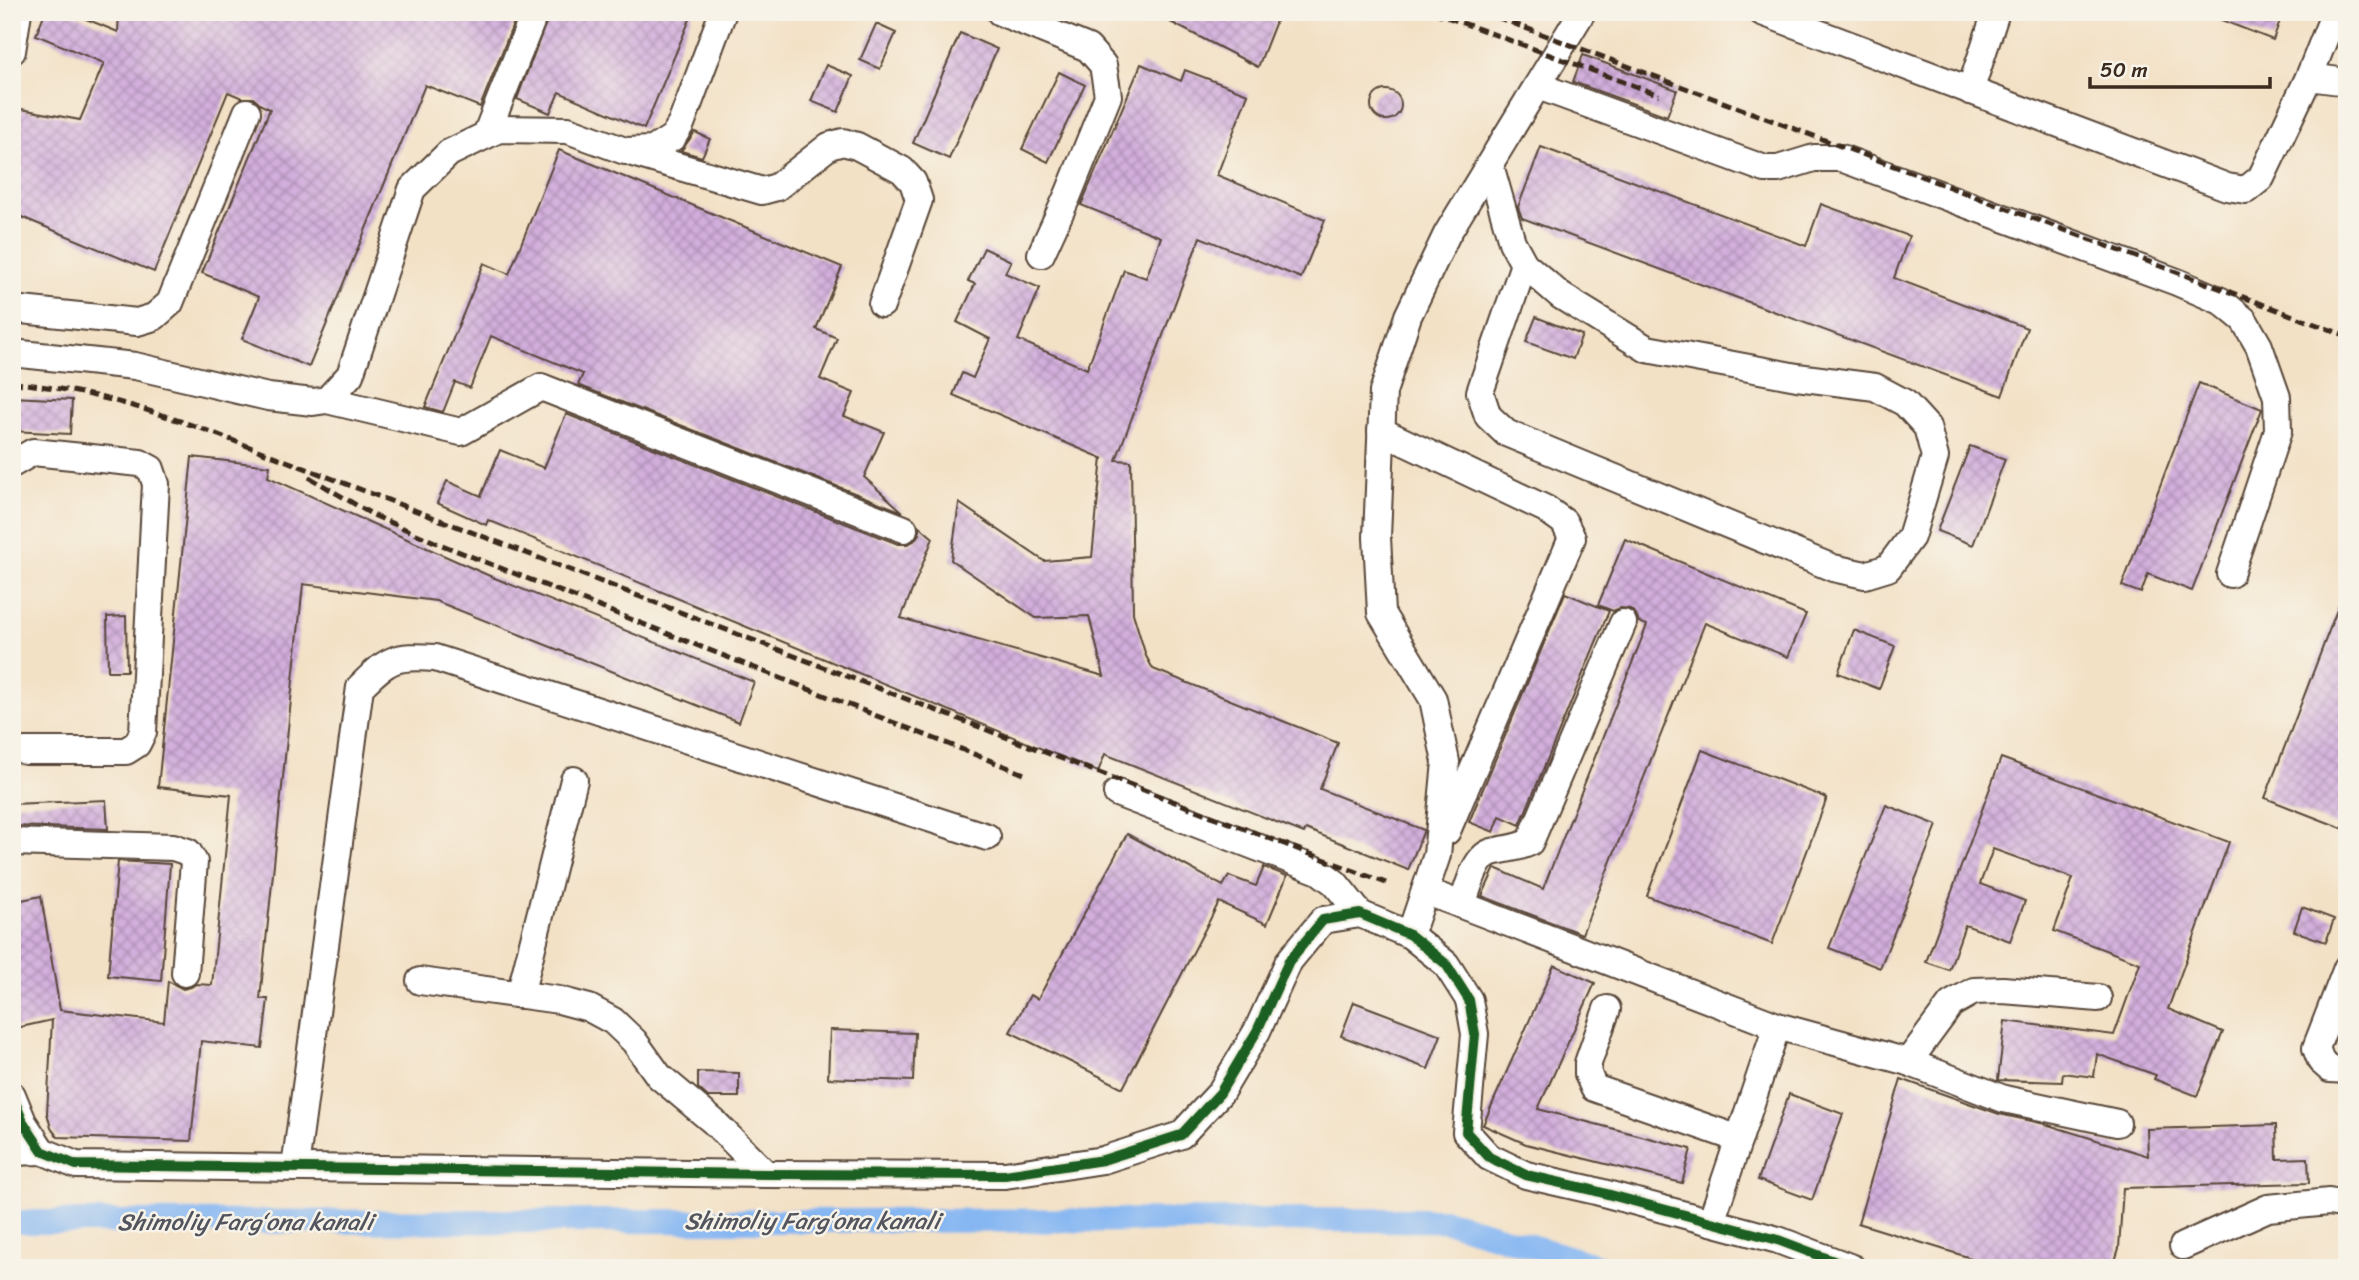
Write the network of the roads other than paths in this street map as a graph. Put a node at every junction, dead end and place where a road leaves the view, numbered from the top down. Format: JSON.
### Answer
{"nodes":[{"id":1,"x":18,"y":12,"type":"edge"},
{"id":2,"x":535,"y":12,"type":"edge"},
{"id":3,"x":723,"y":12,"type":"edge"},
{"id":4,"x":1000,"y":12,"type":"edge"},
{"id":5,"x":1582,"y":12,"type":"edge"},
{"id":6,"x":1762,"y":12,"type":"edge"},
{"id":7,"x":1996,"y":12,"type":"edge"},
{"id":8,"x":2335,"y":12,"type":"edge"},
{"id":9,"x":12,"y":51,"type":"edge"},
{"id":10,"x":2309,"y":77,"type":"junction"},
{"id":11,"x":2347,"y":82,"type":"edge"},
{"id":12,"x":1538,"y":86,"type":"junction"},
{"id":13,"x":1970,"y":91,"type":"junction"},
{"id":14,"x":247,"y":112,"type":"dead end"},
{"id":15,"x":486,"y":135,"type":"junction"},
{"id":16,"x":625,"y":151,"type":"junction"},
{"id":17,"x":1490,"y":165,"type":"junction"},
{"id":18,"x":1041,"y":254,"type":"dead end"},
{"id":19,"x":1524,"y":264,"type":"junction"},
{"id":20,"x":883,"y":304,"type":"dead end"},
{"id":21,"x":12,"y":309,"type":"edge"},
{"id":22,"x":12,"y":353,"type":"edge"},
{"id":23,"x":327,"y":400,"type":"junction"},
{"id":24,"x":1381,"y":430,"type":"junction"},
{"id":25,"x":12,"y":464,"type":"edge"},
{"id":26,"x":904,"y":530,"type":"dead end"},
{"id":27,"x":2230,"y":574,"type":"dead end"},
{"id":28,"x":1623,"y":623,"type":"dead end"},
{"id":29,"x":25,"y":751,"type":"dead end"},
{"id":30,"x":574,"y":780,"type":"dead end"},
{"id":31,"x":1117,"y":793,"type":"dead end"},
{"id":32,"x":987,"y":837,"type":"dead end"},
{"id":33,"x":12,"y":842,"type":"edge"},
{"id":34,"x":1437,"y":855,"type":"junction"},
{"id":35,"x":1425,"y":891,"type":"junction"},
{"id":36,"x":1462,"y":905,"type":"junction"},
{"id":37,"x":1360,"y":914,"type":"junction"},
{"id":38,"x":1410,"y":935,"type":"junction"},
{"id":39,"x":2347,"y":968,"type":"edge"},
{"id":40,"x":185,"y":973,"type":"dead end"},
{"id":41,"x":420,"y":981,"type":"dead end"},
{"id":42,"x":520,"y":995,"type":"junction"},
{"id":43,"x":2098,"y":998,"type":"dead end"},
{"id":44,"x":1607,"y":1009,"type":"dead end"},
{"id":45,"x":1777,"y":1026,"type":"junction"},
{"id":46,"x":1908,"y":1062,"type":"junction"},
{"id":47,"x":2347,"y":1070,"type":"edge"},
{"id":48,"x":12,"y":1095,"type":"edge"},
{"id":49,"x":2117,"y":1123,"type":"dead end"},
{"id":50,"x":1739,"y":1139,"type":"junction"},
{"id":51,"x":42,"y":1151,"type":"junction"},
{"id":52,"x":12,"y":1152,"type":"edge"},
{"id":53,"x":295,"y":1168,"type":"junction"},
{"id":54,"x":766,"y":1174,"type":"junction"},
{"id":55,"x":2347,"y":1205,"type":"edge"},
{"id":56,"x":1711,"y":1222,"type":"junction"},
{"id":57,"x":2183,"y":1246,"type":"dead end"},
{"id":58,"x":1852,"y":1268,"type":"edge"}],
"edges":[{"from":1,"to":9,"type":"street"},
{"from":2,"to":15,"type":"street"},
{"from":3,"to":16,"type":"street"},
{"from":4,"to":18,"type":"street"},
{"from":5,"to":12,"type":"street"},
{"from":6,"to":13,"type":"street"},
{"from":7,"to":13,"type":"street"},
{"from":8,"to":10,"type":"street"},
{"from":10,"to":11,"type":"street"},
{"from":10,"to":13,"type":"street"},
{"from":12,"to":17,"type":"street"},
{"from":12,"to":27,"type":"street"},
{"from":14,"to":21,"type":"street"},
{"from":15,"to":16,"type":"street"},
{"from":15,"to":23,"type":"street"},
{"from":16,"to":20,"type":"street"},
{"from":17,"to":19,"type":"street"},
{"from":17,"to":24,"type":"street"},
{"from":19,"to":19,"type":"street"},
{"from":22,"to":23,"type":"street"},
{"from":23,"to":26,"type":"street"},
{"from":24,"to":34,"type":"street"},
{"from":24,"to":34,"type":"street"},
{"from":25,"to":29,"type":"street"},
{"from":28,"to":36,"type":"street"},
{"from":30,"to":42,"type":"street"},
{"from":31,"to":37,"type":"street"},
{"from":32,"to":53,"type":"street"},
{"from":33,"to":40,"type":"street"},
{"from":34,"to":35,"type":"street"},
{"from":35,"to":36,"type":"street"},
{"from":35,"to":38,"type":"street"},
{"from":36,"to":45,"type":"street"},
{"from":37,"to":38,"type":"street"},
{"from":37,"to":54,"type":"street"},
{"from":38,"to":56,"type":"street"},
{"from":39,"to":47,"type":"street"},
{"from":41,"to":42,"type":"street"},
{"from":42,"to":54,"type":"street"},
{"from":43,"to":46,"type":"street"},
{"from":44,"to":50,"type":"street"},
{"from":45,"to":46,"type":"street"},
{"from":45,"to":50,"type":"street"},
{"from":46,"to":49,"type":"street"},
{"from":48,"to":51,"type":"street"},
{"from":50,"to":56,"type":"street"},
{"from":51,"to":52,"type":"street"},
{"from":51,"to":53,"type":"street"},
{"from":53,"to":54,"type":"street"},
{"from":55,"to":57,"type":"street"},
{"from":56,"to":58,"type":"street"}]}
